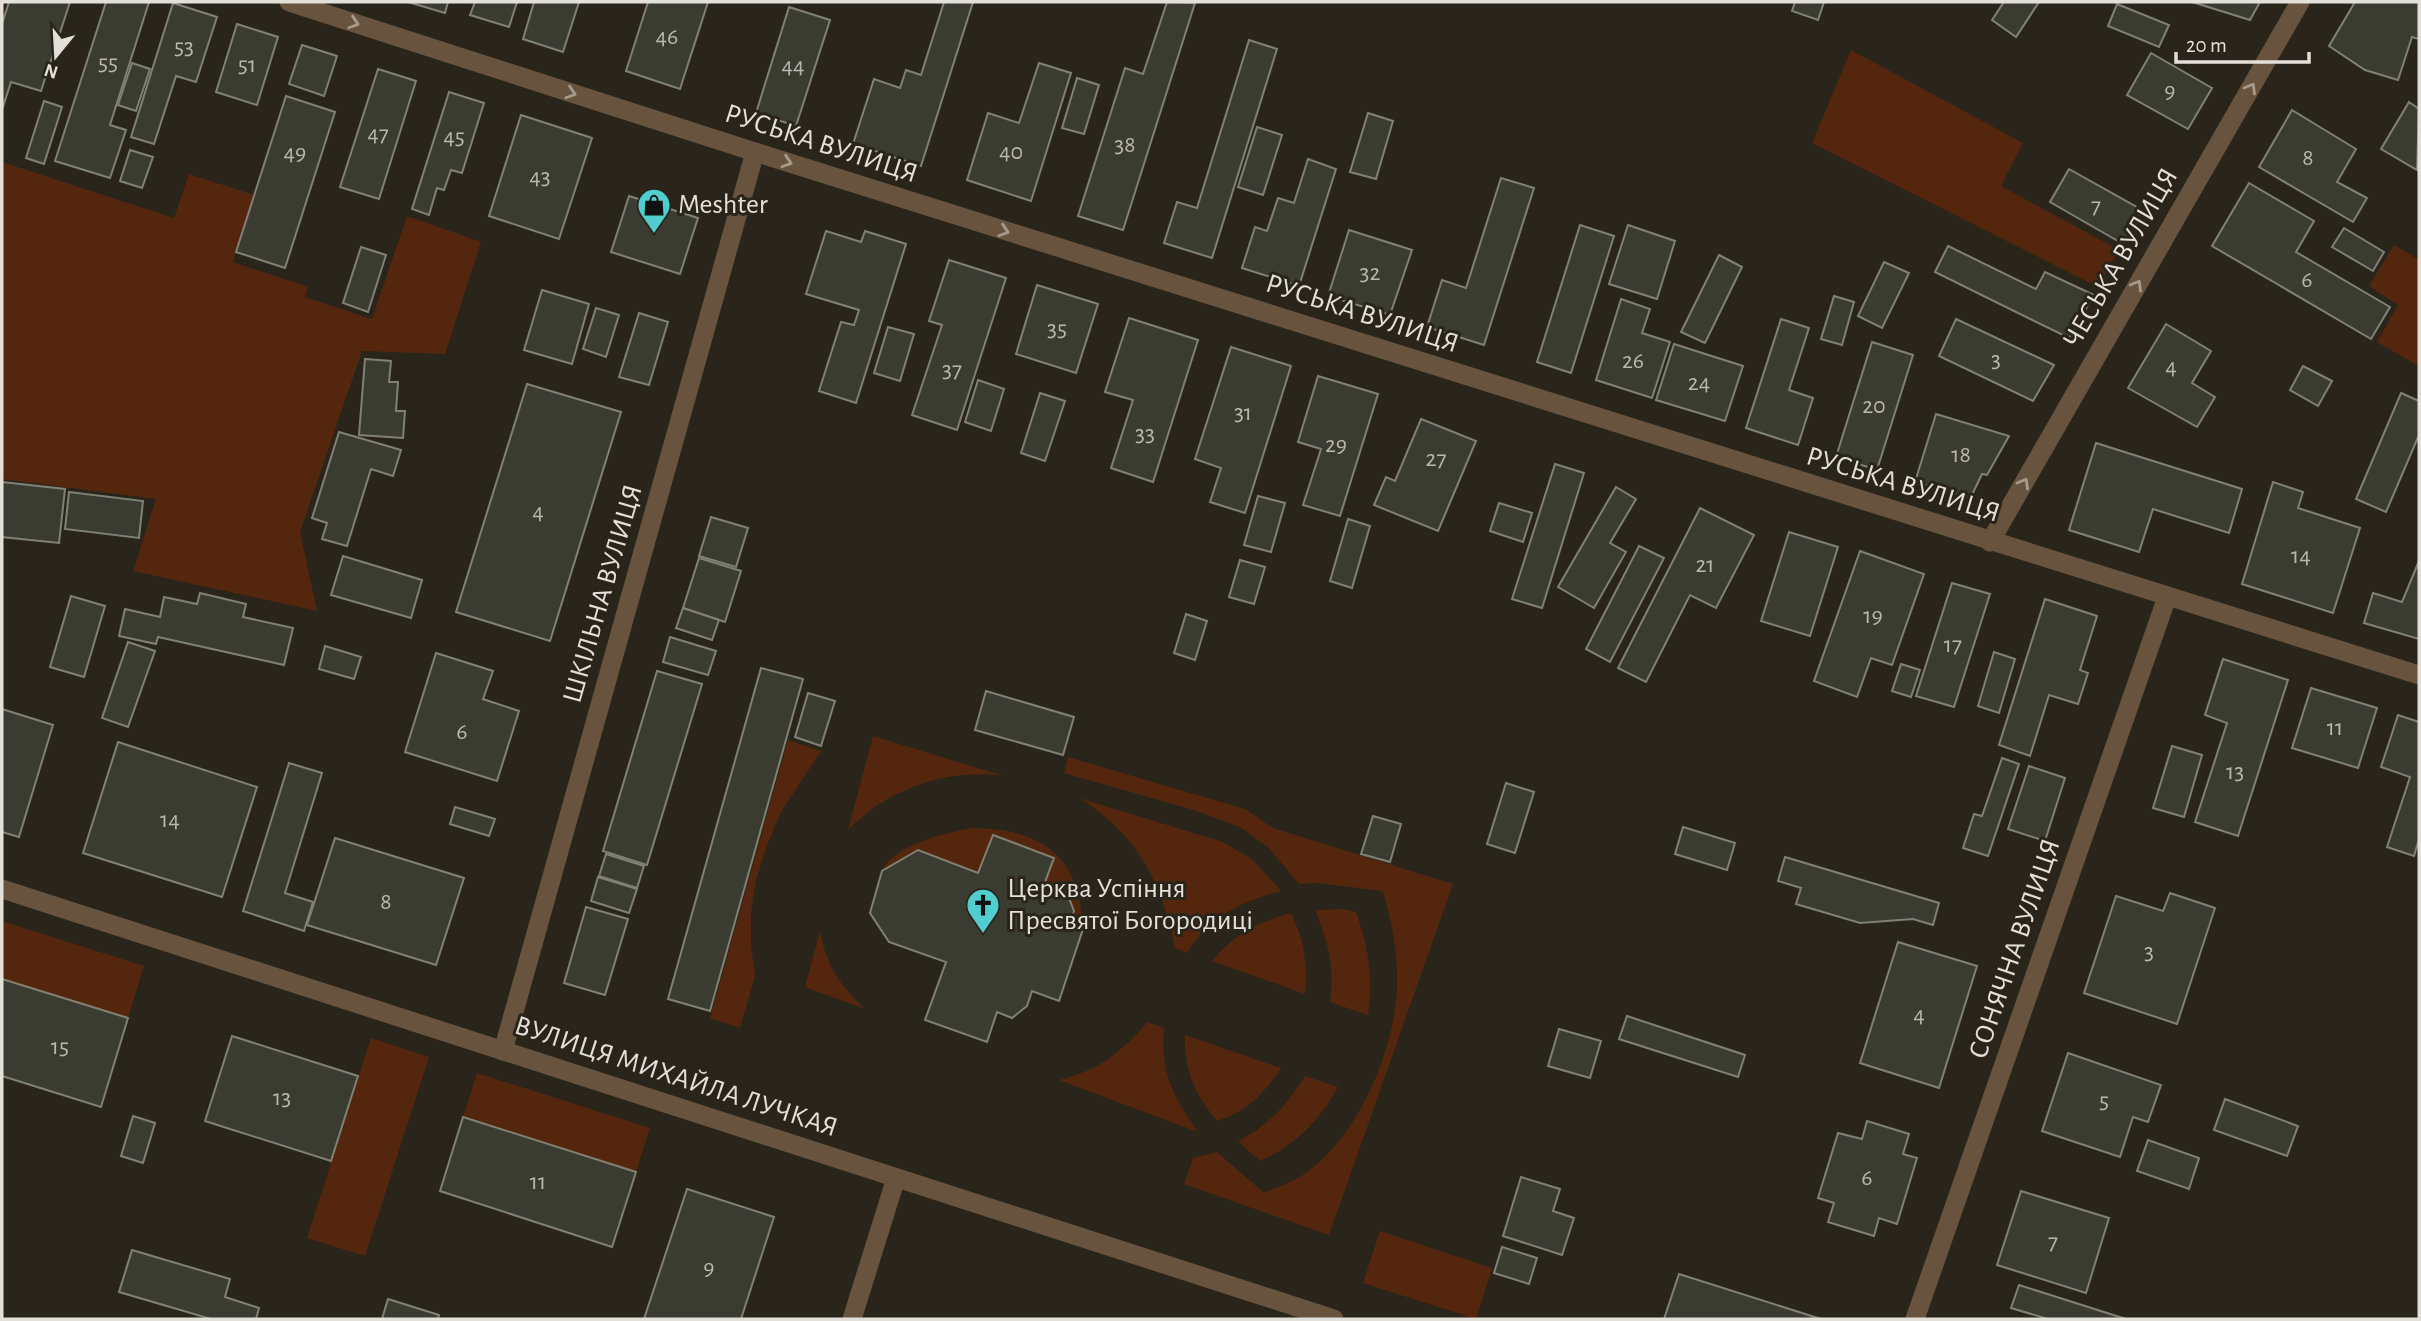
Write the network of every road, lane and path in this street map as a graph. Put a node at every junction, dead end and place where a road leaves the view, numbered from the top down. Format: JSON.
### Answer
{"nodes":[{"id":1,"x":289,"y":2,"type":"edge"},
{"id":2,"x":2300,"y":2,"type":"edge"},
{"id":3,"x":755,"y":152,"type":"junction"},
{"id":4,"x":1990,"y":542,"type":"junction"},
{"id":5,"x":2167,"y":597,"type":"junction"},
{"id":6,"x":2419,"y":676,"type":"edge"},
{"id":7,"x":2,"y":888,"type":"edge"},
{"id":8,"x":503,"y":1051,"type":"junction"},
{"id":9,"x":896,"y":1178,"type":"junction"},
{"id":10,"x":852,"y":1319,"type":"edge"},
{"id":11,"x":1334,"y":1319,"type":"edge"},
{"id":12,"x":1915,"y":1319,"type":"edge"}],
"edges":[{"from":1,"to":3,"type":"street","name":"РУСЬКА ВУЛИЦЯ","one_way":true},
{"from":4,"to":2,"type":"street","name":"ЧЕСЬКА ВУЛИЦЯ","one_way":true},
{"from":3,"to":4,"type":"street","name":"РУСЬКА ВУЛИЦЯ","one_way":true},
{"from":3,"to":8,"type":"street","name":"ШКІЛЬНА ВУЛИЦЯ"},
{"from":4,"to":5,"type":"street","name":"РУСЬКА ВУЛИЦЯ"},
{"from":5,"to":6,"type":"street","name":"РУСЬКА ВУЛИЦЯ"},
{"from":5,"to":12,"type":"street","name":"СОНЯЧНА ВУЛИЦЯ"},
{"from":7,"to":8,"type":"street","name":"ВУЛИЦЯ МИХАЙЛА ЛУЧКАЯ"},
{"from":8,"to":9,"type":"street","name":"ВУЛИЦЯ МИХАЙЛА ЛУЧКАЯ"},
{"from":9,"to":10,"type":"street"},
{"from":9,"to":11,"type":"street","name":"ВУЛИЦЯ МИХАЙЛА ЛУЧКАЯ"}]}
